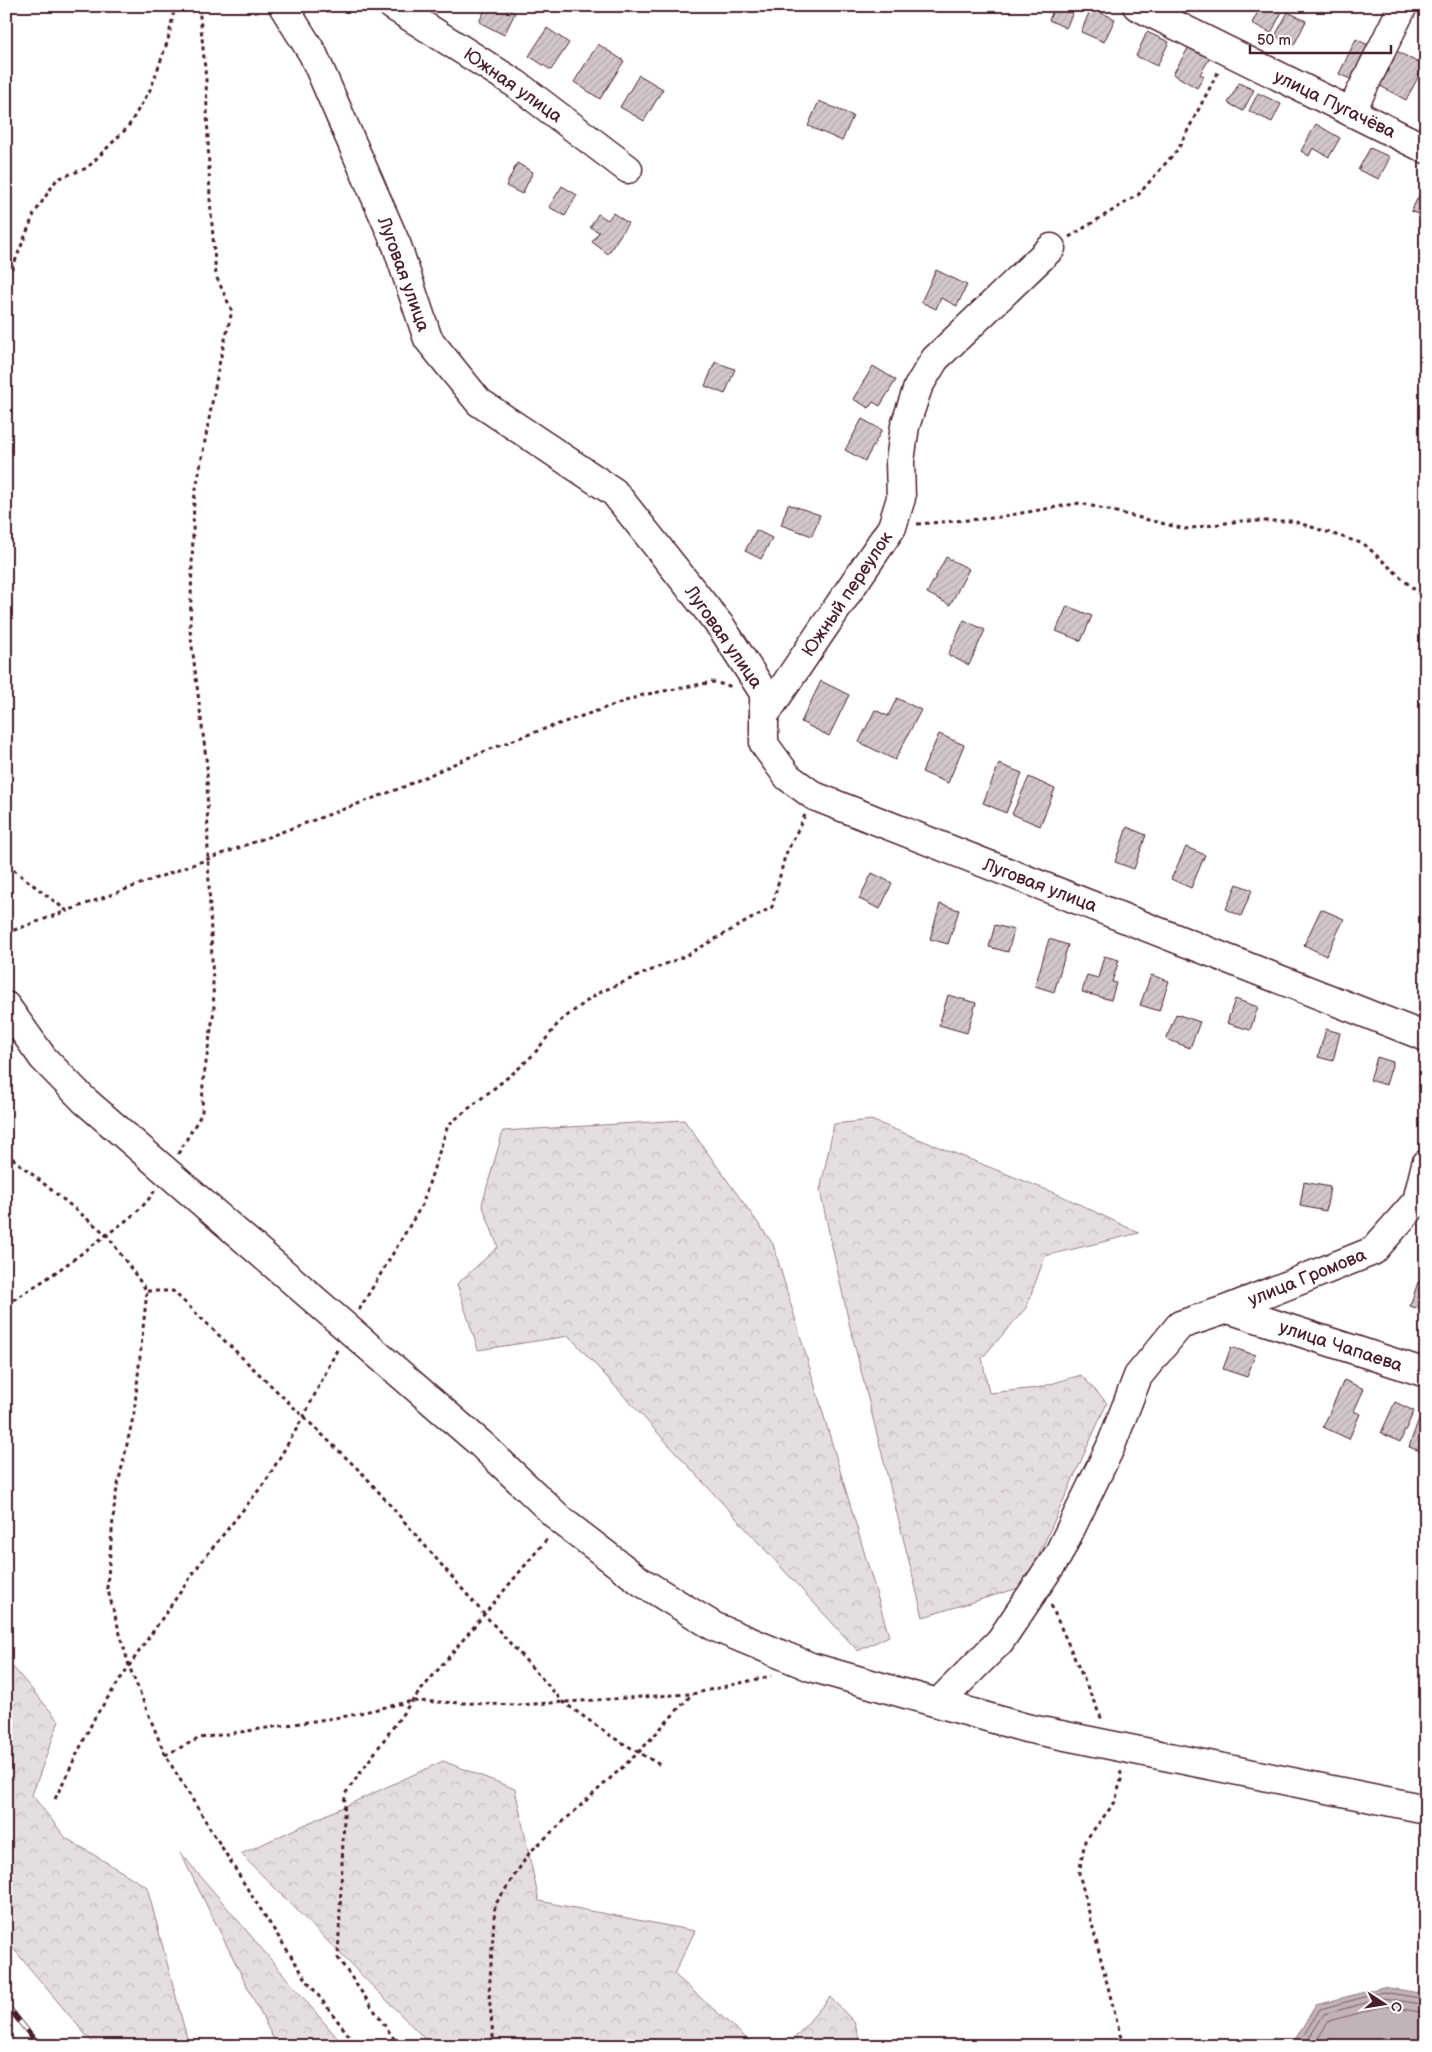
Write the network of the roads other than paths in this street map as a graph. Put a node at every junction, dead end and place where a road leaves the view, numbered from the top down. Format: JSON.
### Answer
{"nodes":[{"id":1,"x":283,"y":6,"type":"edge"},
{"id":2,"x":393,"y":6,"type":"edge"},
{"id":3,"x":1137,"y":6,"type":"edge"},
{"id":4,"x":1403,"y":6,"type":"edge"},
{"id":5,"x":1351,"y":112,"type":"junction"},
{"id":6,"x":1426,"y":149,"type":"edge"},
{"id":7,"x":628,"y":169,"type":"dead end"},
{"id":8,"x":1050,"y":248,"type":"road end"},
{"id":9,"x":764,"y":704,"type":"junction"},
{"id":10,"x":6,"y":1006,"type":"edge"},
{"id":11,"x":1426,"y":1037,"type":"edge"},
{"id":12,"x":1426,"y":1164,"type":"edge"},
{"id":13,"x":1228,"y":1309,"type":"junction"},
{"id":14,"x":1426,"y":1373,"type":"edge"},
{"id":15,"x":946,"y":1705,"type":"junction"},
{"id":16,"x":1426,"y":1809,"type":"edge"}],
"edges":[{"from":1,"to":9,"type":"street","name":"Луговая улица"},
{"from":2,"to":7,"type":"street","name":"Южная улица"},
{"from":3,"to":5,"type":"street","name":"улица Пугачёва"},
{"from":4,"to":5,"type":"street"},
{"from":5,"to":6,"type":"street","name":"улица Пугачёва"},
{"from":8,"to":9,"type":"street","name":"Южный переулок"},
{"from":9,"to":11,"type":"street","name":"Луговая улица"},
{"from":10,"to":15,"type":"street"},
{"from":12,"to":13,"type":"street","name":"улица Громова"},
{"from":13,"to":14,"type":"street","name":"улица Чапаева"},
{"from":13,"to":15,"type":"street","name":"улица Громова"},
{"from":15,"to":16,"type":"street"}]}
